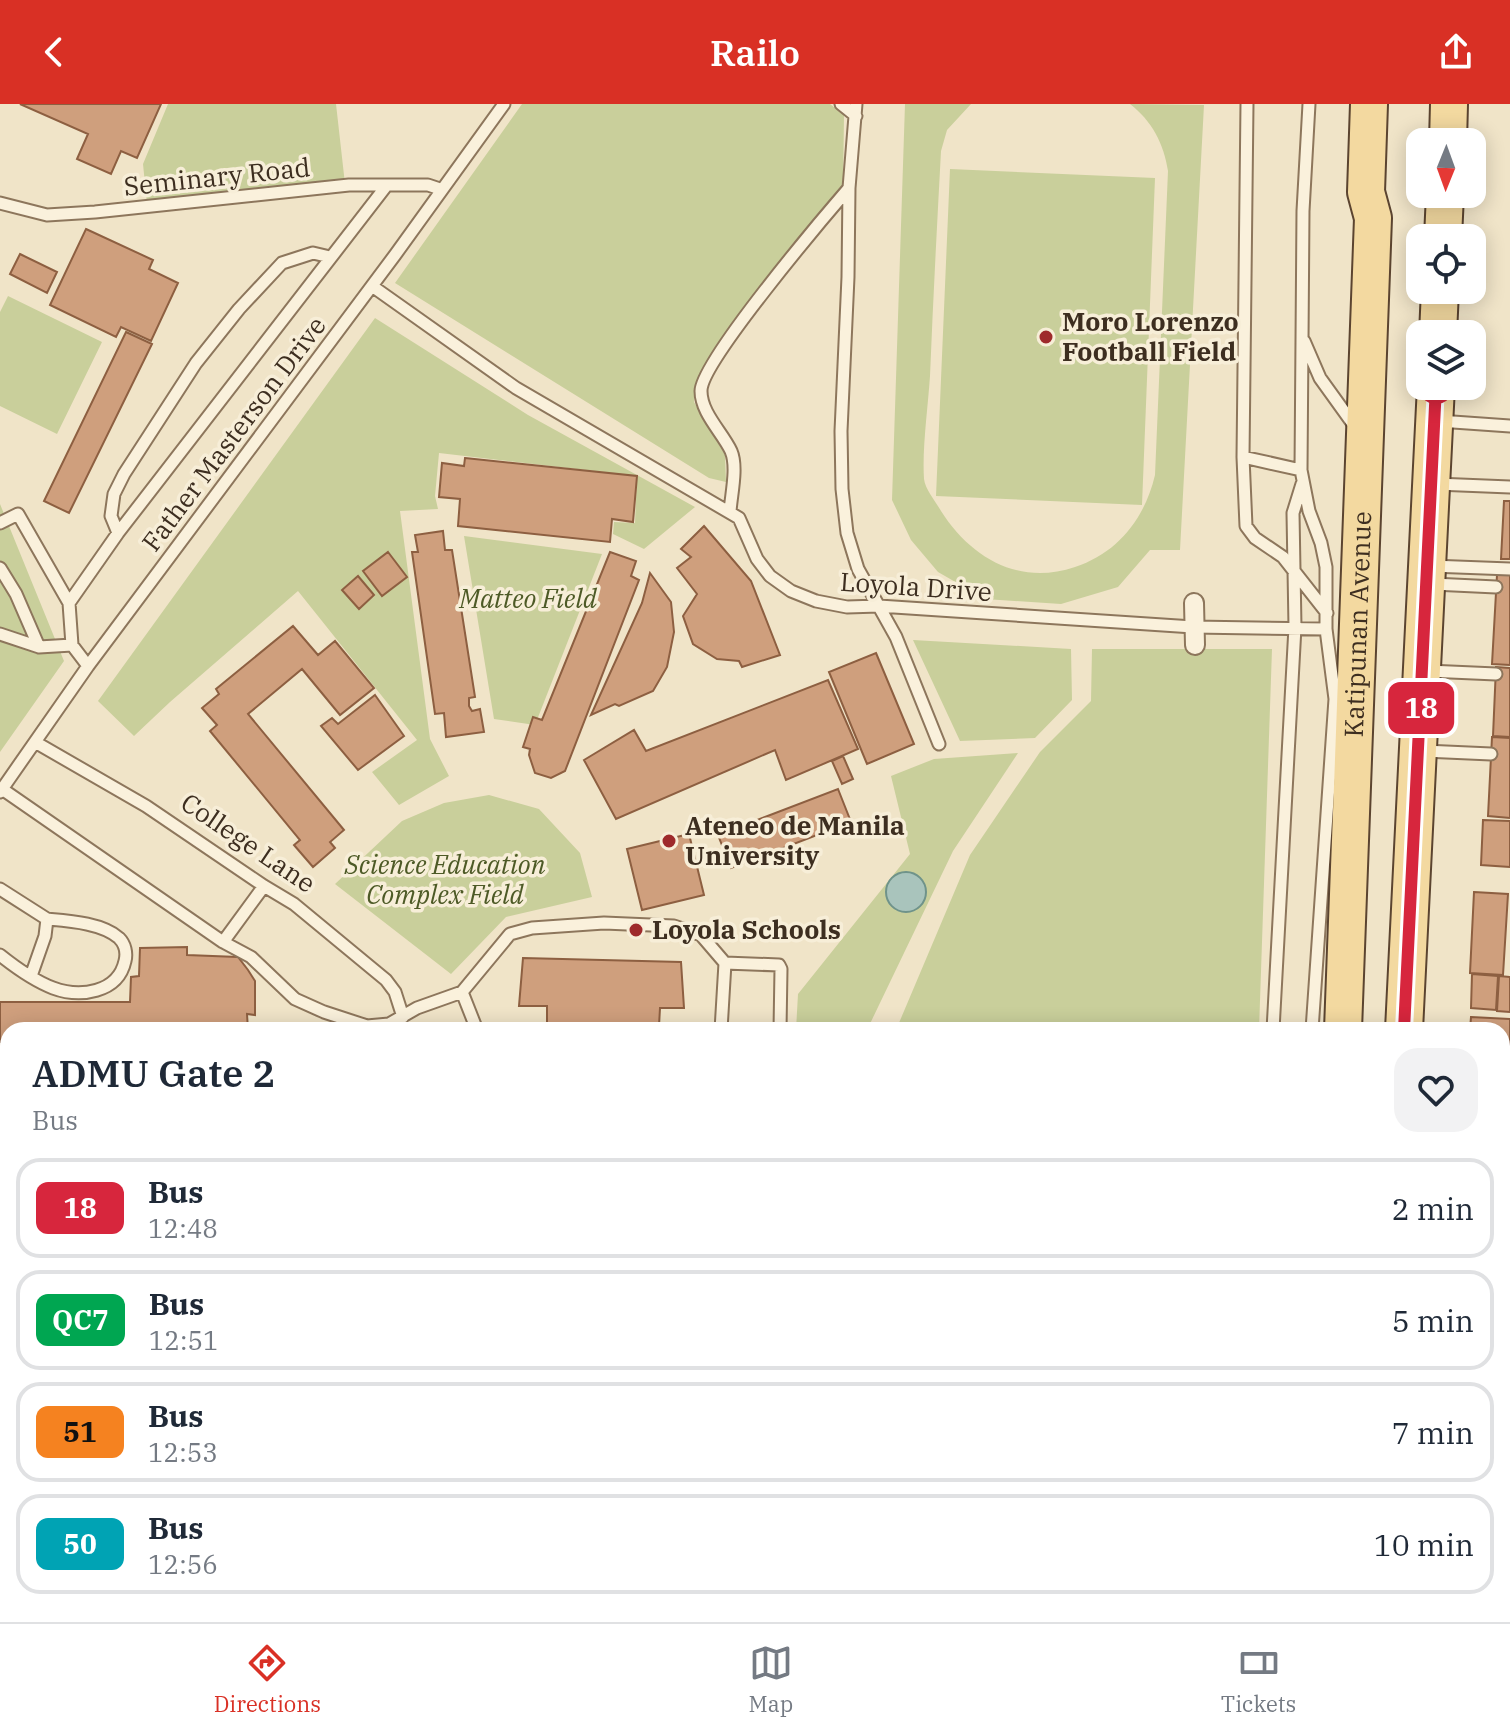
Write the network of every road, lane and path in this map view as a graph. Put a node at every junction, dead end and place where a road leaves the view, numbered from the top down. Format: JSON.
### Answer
{"nodes":[{"id":1,"x":504,"y":104,"type":"edge"},
{"id":2,"x":841,"y":104,"type":"edge"},
{"id":3,"x":1247,"y":104,"type":"edge"},
{"id":4,"x":1309,"y":104,"type":"edge"},
{"id":5,"x":1369,"y":104,"type":"edge"},
{"id":6,"x":1395,"y":104,"type":"edge"},
{"id":7,"x":1449,"y":104,"type":"edge"},
{"id":8,"x":856,"y":110,"type":"edge"},
{"id":9,"x":1448,"y":128,"type":"edge"},
{"id":10,"x":387,"y":185,"type":"junction"},
{"id":11,"x":849,"y":188,"type":"junction"},
{"id":12,"x":440,"y":189,"type":"junction"},
{"id":13,"x":0,"y":203,"type":"edge"},
{"id":14,"x":1373,"y":218,"type":"junction"},
{"id":15,"x":330,"y":257,"type":"junction"},
{"id":16,"x":372,"y":286,"type":"junction"},
{"id":17,"x":1303,"y":336,"type":"junction"},
{"id":18,"x":1435,"y":404,"type":"edge"},
{"id":19,"x":1510,"y":426,"type":"edge"},
{"id":20,"x":1365,"y":439,"type":"junction"},
{"id":21,"x":1243,"y":457,"type":"junction"},
{"id":22,"x":1302,"y":476,"type":"junction"},
{"id":23,"x":1431,"y":484,"type":"junction"},
{"id":24,"x":1510,"y":487,"type":"edge"},
{"id":25,"x":730,"y":512,"type":"junction"},
{"id":26,"x":0,"y":523,"type":"edge"},
{"id":27,"x":118,"y":533,"type":"junction"},
{"id":28,"x":0,"y":568,"type":"edge"},
{"id":29,"x":1293,"y":569,"type":"junction"},
{"id":30,"x":1510,"y":569,"type":"edge"},
{"id":31,"x":1428,"y":575,"type":"junction"},
{"id":32,"x":1496,"y":587,"type":"dead end"},
{"id":33,"x":69,"y":603,"type":"junction"},
{"id":34,"x":1194,"y":603,"type":"dead end"},
{"id":35,"x":879,"y":606,"type":"junction"},
{"id":36,"x":1327,"y":613,"type":"junction"},
{"id":37,"x":1295,"y":627,"type":"junction"},
{"id":38,"x":1326,"y":629,"type":"junction"},
{"id":39,"x":0,"y":634,"type":"edge"},
{"id":40,"x":1194,"y":636,"type":"junction"},
{"id":41,"x":72,"y":645,"type":"junction"},
{"id":42,"x":39,"y":647,"type":"junction"},
{"id":43,"x":88,"y":666,"type":"junction"},
{"id":44,"x":1423,"y":671,"type":"junction"},
{"id":45,"x":1496,"y":674,"type":"dead end"},
{"id":46,"x":35,"y":742,"type":"junction"},
{"id":47,"x":939,"y":744,"type":"dead end"},
{"id":48,"x":1419,"y":750,"type":"junction"},
{"id":49,"x":1491,"y":754,"type":"dead end"},
{"id":50,"x":1,"y":791,"type":"edge"},
{"id":51,"x":264,"y":886,"type":"junction"},
{"id":52,"x":0,"y":889,"type":"edge"},
{"id":53,"x":47,"y":919,"type":"junction"},
{"id":54,"x":223,"y":942,"type":"junction"},
{"id":55,"x":0,"y":955,"type":"edge"},
{"id":56,"x":725,"y":963,"type":"junction"},
{"id":57,"x":31,"y":976,"type":"junction"},
{"id":58,"x":462,"y":992,"type":"junction"},
{"id":59,"x":403,"y":1017,"type":"junction"},
{"id":60,"x":355,"y":1022,"type":"edge"},
{"id":61,"x":393,"y":1022,"type":"edge"},
{"id":62,"x":474,"y":1022,"type":"edge"},
{"id":63,"x":721,"y":1022,"type":"edge"},
{"id":64,"x":780,"y":1022,"type":"edge"},
{"id":65,"x":1273,"y":1022,"type":"edge"},
{"id":66,"x":1313,"y":1022,"type":"edge"},
{"id":67,"x":1343,"y":1022,"type":"edge"},
{"id":68,"x":1404,"y":1022,"type":"edge"}],
"edges":[{"from":1,"to":12,"type":"lane","name":"Father Masterson Drive"},
{"from":2,"to":8,"type":"lane"},
{"from":3,"to":21,"type":"lane"},
{"from":4,"to":17,"type":"lane"},
{"from":5,"to":14,"type":"main road","name":"Katipunan Avenue"},
{"from":6,"to":14,"type":"main road","name":"Katipunan Avenue"},
{"from":7,"to":9,"type":"main road"},
{"from":8,"to":11,"type":"lane"},
{"from":10,"to":12,"type":"lane","name":"Seminary Road"},
{"from":10,"to":13,"type":"lane","name":"Seminary Road"},
{"from":10,"to":15,"type":"lane"},
{"from":11,"to":25,"type":"lane"},
{"from":11,"to":35,"type":"lane"},
{"from":12,"to":16,"type":"lane","name":"Father Masterson Drive"},
{"from":14,"to":20,"type":"main road","name":"Katipunan Avenue"},
{"from":15,"to":27,"type":"lane"},
{"from":15,"to":27,"type":"lane"},
{"from":16,"to":25,"type":"lane","name":"Loyola Drive"},
{"from":16,"to":43,"type":"lane","name":"Father Masterson Drive"},
{"from":17,"to":20,"type":"lane"},
{"from":17,"to":22,"type":"lane"},
{"from":18,"to":19,"type":"lane"},
{"from":18,"to":23,"type":"main road"},
{"from":20,"to":67,"type":"main road","name":"Katipunan Avenue"},
{"from":21,"to":22,"type":"lane"},
{"from":21,"to":29,"type":"lane"},
{"from":22,"to":29,"type":"lane"},
{"from":22,"to":36,"type":"lane"},
{"from":23,"to":24,"type":"lane"},
{"from":23,"to":31,"type":"main road"},
{"from":25,"to":35,"type":"lane","name":"Loyola Drive"},
{"from":26,"to":33,"type":"lane"},
{"from":27,"to":33,"type":"lane"},
{"from":28,"to":42,"type":"lane"},
{"from":29,"to":36,"type":"lane"},
{"from":29,"to":37,"type":"lane"},
{"from":30,"to":31,"type":"lane"},
{"from":31,"to":32,"type":"lane"},
{"from":31,"to":44,"type":"main road"},
{"from":33,"to":41,"type":"lane"},
{"from":34,"to":40,"type":"street"},
{"from":35,"to":40,"type":"lane","name":"Loyola Drive"},
{"from":35,"to":47,"type":"lane"},
{"from":36,"to":38,"type":"lane"},
{"from":37,"to":38,"type":"lane","name":"Loyola Drive"},
{"from":37,"to":40,"type":"lane","name":"Loyola Drive"},
{"from":37,"to":65,"type":"lane"},
{"from":38,"to":66,"type":"lane"},
{"from":39,"to":42,"type":"lane"},
{"from":41,"to":42,"type":"lane"},
{"from":41,"to":43,"type":"lane"},
{"from":43,"to":46,"type":"lane","name":"Father Masterson Drive"},
{"from":44,"to":45,"type":"lane"},
{"from":44,"to":48,"type":"main road"},
{"from":46,"to":50,"type":"lane","name":"Father Masterson Drive"},
{"from":46,"to":51,"type":"lane","name":"College Lane"},
{"from":48,"to":49,"type":"lane"},
{"from":48,"to":68,"type":"main road"},
{"from":50,"to":54,"type":"lane"},
{"from":51,"to":54,"type":"lane"},
{"from":51,"to":59,"type":"lane","name":"College Lane"},
{"from":52,"to":53,"type":"lane"},
{"from":53,"to":57,"type":"lane"},
{"from":53,"to":57,"type":"lane"},
{"from":54,"to":60,"type":"lane"},
{"from":55,"to":57,"type":"lane"},
{"from":56,"to":58,"type":"lane"},
{"from":56,"to":63,"type":"lane"},
{"from":56,"to":64,"type":"lane"},
{"from":58,"to":59,"type":"lane"},
{"from":58,"to":62,"type":"lane"},
{"from":59,"to":61,"type":"lane"}]}
